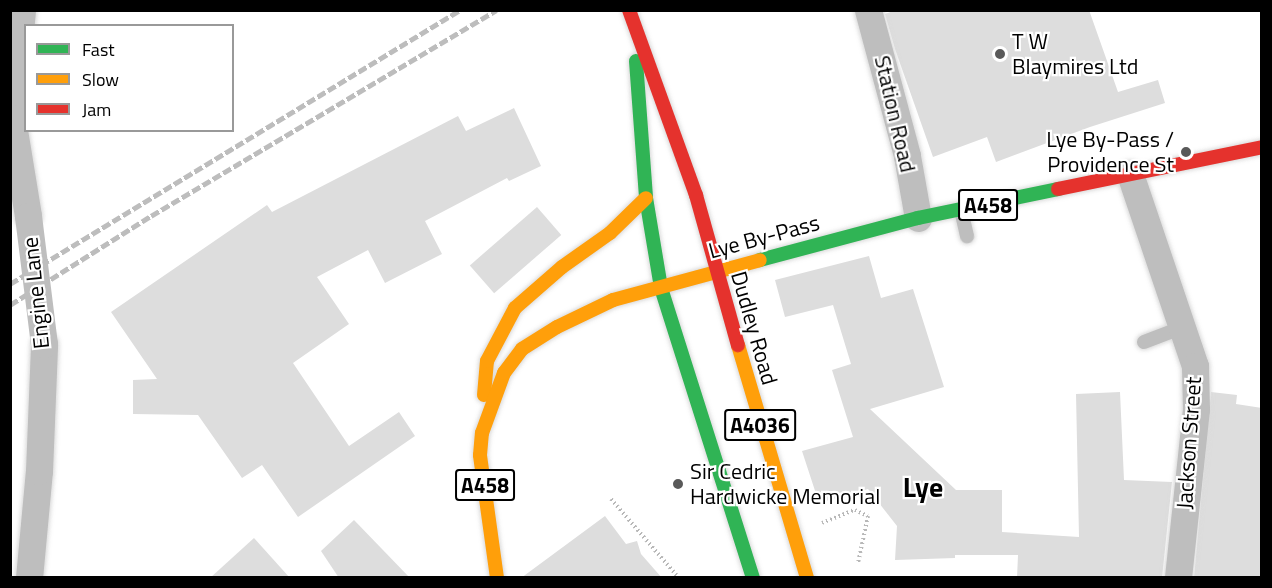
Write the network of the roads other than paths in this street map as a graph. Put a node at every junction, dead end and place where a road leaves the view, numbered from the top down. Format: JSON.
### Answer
{"nodes":[{"id":1,"x":22,"y":10,"type":"edge"},
{"id":2,"x":868,"y":10,"type":"edge"},
{"id":3,"x":632,"y":17,"type":"edge"},
{"id":4,"x":1262,"y":147,"type":"edge"},
{"id":5,"x":1130,"y":174,"type":"junction"},
{"id":6,"x":646,"y":198,"type":"junction"},
{"id":7,"x":961,"y":210,"type":"junction"},
{"id":8,"x":918,"y":218,"type":"junction"},
{"id":9,"x":967,"y":236,"type":"dead end"},
{"id":10,"x":716,"y":272,"type":"junction"},
{"id":11,"x":661,"y":288,"type":"junction"},
{"id":12,"x":1183,"y":327,"type":"junction"},
{"id":13,"x":1144,"y":342,"type":"dead end"},
{"id":14,"x":482,"y":433,"type":"junction"},
{"id":15,"x":29,"y":578,"type":"edge"},
{"id":16,"x":497,"y":578,"type":"edge"},
{"id":17,"x":753,"y":578,"type":"edge"},
{"id":18,"x":807,"y":578,"type":"edge"},
{"id":19,"x":1178,"y":578,"type":"edge"}],
"edges":[{"from":1,"to":15,"type":"street","name":"Engine Lane","bridge":true},
{"from":2,"to":8,"type":"street","name":"Station Road"},
{"from":3,"to":6,"type":"highway","name":"Dudley Road","number":"A4036"},
{"from":3,"to":10,"type":"highway","name":"Dudley Road","number":"A4036"},
{"from":4,"to":5,"type":"highway","name":"Lye By-Pass","number":"A458"},
{"from":5,"to":7,"type":"highway","name":"Lye By-Pass","number":"A458"},
{"from":5,"to":12,"type":"street","name":"Jackson Street"},
{"from":6,"to":11,"type":"highway","name":"Dudley Road","number":"A4036"},
{"from":6,"to":14,"type":"highway"},
{"from":7,"to":8,"type":"highway","name":"Lye By-Pass","number":"A458"},
{"from":7,"to":9,"type":"lane"},
{"from":8,"to":10,"type":"highway","name":"Lye By-Pass","number":"A458"},
{"from":10,"to":11,"type":"highway","name":"Lye By-Pass","number":"A458"},
{"from":10,"to":18,"type":"highway","name":"Dudley Road","number":"A4036"},
{"from":11,"to":14,"type":"highway","name":"Lye By-Pass","number":"A458"},
{"from":11,"to":17,"type":"highway","name":"Dudley Road","number":"A4036"},
{"from":12,"to":13,"type":"lane"},
{"from":12,"to":19,"type":"street","name":"Jackson Street"},
{"from":14,"to":16,"type":"highway","name":"Lye By-Pass","number":"A458"}]}
